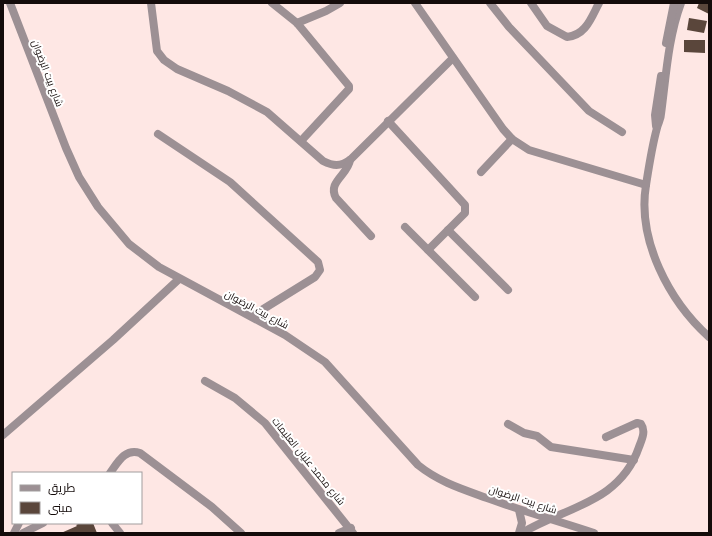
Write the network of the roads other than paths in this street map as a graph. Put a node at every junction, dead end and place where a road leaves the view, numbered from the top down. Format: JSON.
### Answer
{"nodes":[{"id":1,"x":10,"y":3,"type":"edge"},
{"id":2,"x":151,"y":3,"type":"edge"},
{"id":3,"x":272,"y":3,"type":"edge"},
{"id":4,"x":340,"y":3,"type":"edge"},
{"id":5,"x":490,"y":3,"type":"edge"},
{"id":6,"x":531,"y":3,"type":"edge"},
{"id":7,"x":599,"y":3,"type":"edge"},
{"id":8,"x":674,"y":3,"type":"edge"},
{"id":9,"x":681,"y":3,"type":"edge"},
{"id":10,"x":420,"y":5,"type":"edge"},
{"id":11,"x":279,"y":6,"type":"edge"},
{"id":12,"x":297,"y":23,"type":"junction"},
{"id":13,"x":453,"y":58,"type":"junction"},
{"id":14,"x":388,"y":121,"type":"junction"},
{"id":15,"x":657,"y":128,"type":"junction"},
{"id":16,"x":622,"y":132,"type":"dead end"},
{"id":17,"x":158,"y":134,"type":"dead end"},
{"id":18,"x":512,"y":139,"type":"junction"},
{"id":19,"x":300,"y":141,"type":"junction"},
{"id":20,"x":350,"y":160,"type":"junction"},
{"id":21,"x":481,"y":172,"type":"dead end"},
{"id":22,"x":646,"y":185,"type":"junction"},
{"id":23,"x":405,"y":227,"type":"dead end"},
{"id":24,"x":448,"y":230,"type":"junction"},
{"id":25,"x":371,"y":236,"type":"dead end"},
{"id":26,"x":428,"y":250,"type":"junction"},
{"id":27,"x":179,"y":279,"type":"junction"},
{"id":28,"x":508,"y":290,"type":"dead end"},
{"id":29,"x":475,"y":296,"type":"dead end"},
{"id":30,"x":252,"y":316,"type":"junction"},
{"id":31,"x":709,"y":337,"type":"edge"},
{"id":32,"x":205,"y":380,"type":"dead end"},
{"id":33,"x":508,"y":424,"type":"dead end"},
{"id":34,"x":3,"y":435,"type":"edge"},
{"id":35,"x":606,"y":437,"type":"dead end"},
{"id":36,"x":634,"y":460,"type":"junction"},
{"id":37,"x":111,"y":472,"type":"edge"},
{"id":38,"x":519,"y":510,"type":"junction"},
{"id":39,"x":552,"y":519,"type":"junction"},
{"id":40,"x":18,"y":524,"type":"edge"},
{"id":41,"x":41,"y":524,"type":"edge"},
{"id":42,"x":113,"y":524,"type":"edge"},
{"id":43,"x":352,"y":530,"type":"edge"},
{"id":44,"x":14,"y":533,"type":"edge"},
{"id":45,"x":23,"y":533,"type":"edge"},
{"id":46,"x":120,"y":533,"type":"edge"},
{"id":47,"x":241,"y":533,"type":"edge"},
{"id":48,"x":339,"y":533,"type":"edge"},
{"id":49,"x":520,"y":533,"type":"edge"},
{"id":50,"x":594,"y":533,"type":"edge"}],
"edges":[{"from":1,"to":27,"type":"street","name":"شارع بيت الرضوان"},
{"from":2,"to":19,"type":"street"},
{"from":3,"to":11,"type":"street"},
{"from":4,"to":12,"type":"street"},
{"from":5,"to":16,"type":"street"},
{"from":6,"to":7,"type":"street"},
{"from":8,"to":15,"type":"street"},
{"from":9,"to":15,"type":"street"},
{"from":10,"to":13,"type":"street"},
{"from":11,"to":12,"type":"street"},
{"from":12,"to":19,"type":"street"},
{"from":13,"to":14,"type":"street"},
{"from":13,"to":18,"type":"street"},
{"from":14,"to":20,"type":"street"},
{"from":14,"to":24,"type":"street"},
{"from":15,"to":22,"type":"street"},
{"from":17,"to":30,"type":"street"},
{"from":18,"to":21,"type":"street"},
{"from":18,"to":22,"type":"street"},
{"from":19,"to":20,"type":"street"},
{"from":20,"to":25,"type":"street"},
{"from":22,"to":31,"type":"street"},
{"from":23,"to":26,"type":"street"},
{"from":24,"to":26,"type":"street"},
{"from":24,"to":28,"type":"street"},
{"from":26,"to":29,"type":"street"},
{"from":27,"to":30,"type":"street","name":"شارع بيت الرضوان"},
{"from":27,"to":34,"type":"street"},
{"from":30,"to":38,"type":"street","name":"شارع بيت الرضوان"},
{"from":32,"to":43,"type":"street","name":"شارع محمد عليان العليمات"},
{"from":33,"to":36,"type":"street"},
{"from":35,"to":36,"type":"street"},
{"from":36,"to":39,"type":"street"},
{"from":37,"to":47,"type":"street"},
{"from":38,"to":39,"type":"street","name":"شارع بيت الرضوان"},
{"from":38,"to":49,"type":"street"},
{"from":39,"to":49,"type":"street"},
{"from":39,"to":50,"type":"street","name":"شارع بيت الرضوان"},
{"from":40,"to":44,"type":"street"},
{"from":41,"to":45,"type":"street"},
{"from":42,"to":46,"type":"street"},
{"from":43,"to":48,"type":"street"}]}
